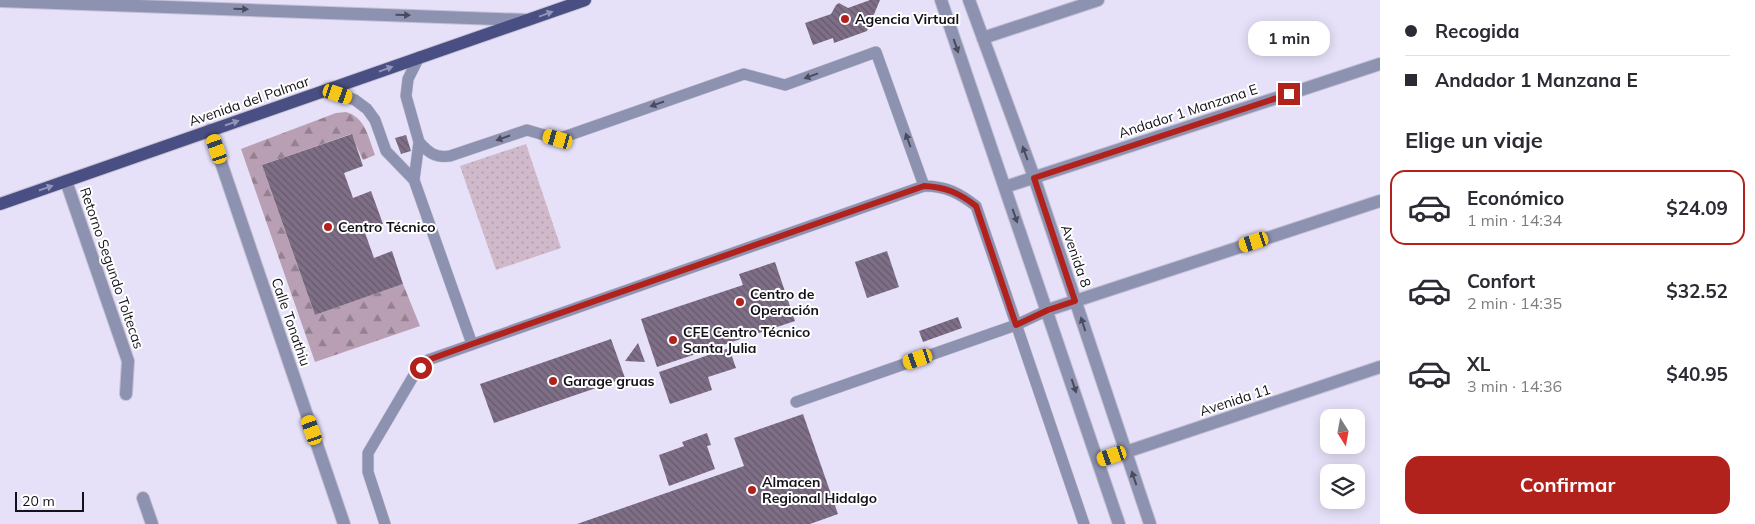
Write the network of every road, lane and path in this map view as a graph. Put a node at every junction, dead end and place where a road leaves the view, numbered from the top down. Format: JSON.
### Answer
{"nodes":[{"id":1,"x":585,"y":0,"type":"edge"},
{"id":2,"x":941,"y":0,"type":"edge"},
{"id":3,"x":969,"y":0,"type":"edge"},
{"id":4,"x":1098,"y":0,"type":"edge"},
{"id":5,"x":0,"y":1,"type":"edge"},
{"id":6,"x":564,"y":4,"type":"edge"},
{"id":7,"x":528,"y":20,"type":"junction"},
{"id":8,"x":983,"y":38,"type":"junction"},
{"id":9,"x":419,"y":57,"type":"junction"},
{"id":10,"x":1380,"y":64,"type":"edge"},
{"id":11,"x":320,"y":92,"type":"junction"},
{"id":12,"x":210,"y":130,"type":"junction"},
{"id":13,"x":419,"y":142,"type":"junction"},
{"id":14,"x":1034,"y":178,"type":"junction"},
{"id":15,"x":414,"y":180,"type":"junction"},
{"id":16,"x":66,"y":181,"type":"junction"},
{"id":17,"x":924,"y":186,"type":"junction"},
{"id":18,"x":1005,"y":187,"type":"junction"},
{"id":19,"x":1380,"y":201,"type":"edge"},
{"id":20,"x":0,"y":204,"type":"edge"},
{"id":21,"x":1075,"y":301,"type":"junction"},
{"id":22,"x":1048,"y":310,"type":"junction"},
{"id":23,"x":1016,"y":325,"type":"junction"},
{"id":24,"x":472,"y":344,"type":"junction"},
{"id":25,"x":1380,"y":367,"type":"edge"},
{"id":26,"x":126,"y":394,"type":"dead end"},
{"id":27,"x":796,"y":402,"type":"dead end"},
{"id":28,"x":1125,"y":452,"type":"junction"},
{"id":29,"x":1099,"y":461,"type":"junction"},
{"id":30,"x":143,"y":498,"type":"dead end"},
{"id":31,"x":152,"y":524,"type":"edge"},
{"id":32,"x":344,"y":524,"type":"edge"},
{"id":33,"x":385,"y":524,"type":"edge"},
{"id":34,"x":1084,"y":524,"type":"edge"},
{"id":35,"x":1120,"y":524,"type":"edge"},
{"id":36,"x":1150,"y":524,"type":"edge"}],
"edges":[{"from":1,"to":6,"type":"main road","name":"Avenida del Palmar"},
{"from":2,"to":18,"type":"street","one_way":true},
{"from":3,"to":8,"type":"street","name":"Avenida 8"},
{"from":4,"to":8,"type":"street"},
{"from":5,"to":7,"type":"street","one_way":true},
{"from":7,"to":6,"type":"main road","name":"Avenida del Palmar","one_way":true},
{"from":7,"to":9,"type":"main road","name":"Avenida del Palmar"},
{"from":14,"to":8,"type":"street","name":"Avenida 8","one_way":true},
{"from":11,"to":9,"type":"main road","name":"Avenida del Palmar","one_way":true},
{"from":9,"to":13,"type":"lane"},
{"from":10,"to":14,"type":"street","name":"Andador 1 Manzana E"},
{"from":12,"to":11,"type":"main road","name":"Avenida del Palmar","one_way":true},
{"from":11,"to":15,"type":"lane"},
{"from":12,"to":16,"type":"main road","name":"Avenida del Palmar"},
{"from":12,"to":32,"type":"street","name":"Calle Tonathiu"},
{"from":13,"to":15,"type":"lane"},
{"from":17,"to":13,"type":"lane","one_way":true},
{"from":14,"to":18,"type":"street","name":"Andador 1 Manzana E"},
{"from":14,"to":21,"type":"street","name":"Avenida 8"},
{"from":15,"to":24,"type":"lane"},
{"from":20,"to":16,"type":"main road","name":"Avenida del Palmar","one_way":true},
{"from":16,"to":26,"type":"street","name":"Retorno Segundo Toltecas"},
{"from":17,"to":23,"type":"lane"},
{"from":17,"to":24,"type":"lane"},
{"from":18,"to":22,"type":"street","one_way":true},
{"from":19,"to":21,"type":"street"},
{"from":21,"to":22,"type":"street"},
{"from":28,"to":21,"type":"street","name":"Avenida 8","one_way":true},
{"from":22,"to":23,"type":"lane"},
{"from":22,"to":29,"type":"street","one_way":true},
{"from":23,"to":27,"type":"lane"},
{"from":23,"to":34,"type":"lane"},
{"from":24,"to":33,"type":"lane"},
{"from":25,"to":28,"type":"street","name":"Avenida 11"},
{"from":28,"to":29,"type":"street","name":"Avenida 11"},
{"from":36,"to":28,"type":"street","name":"Avenida 8","one_way":true},
{"from":29,"to":35,"type":"street"},
{"from":30,"to":31,"type":"street"}]}
